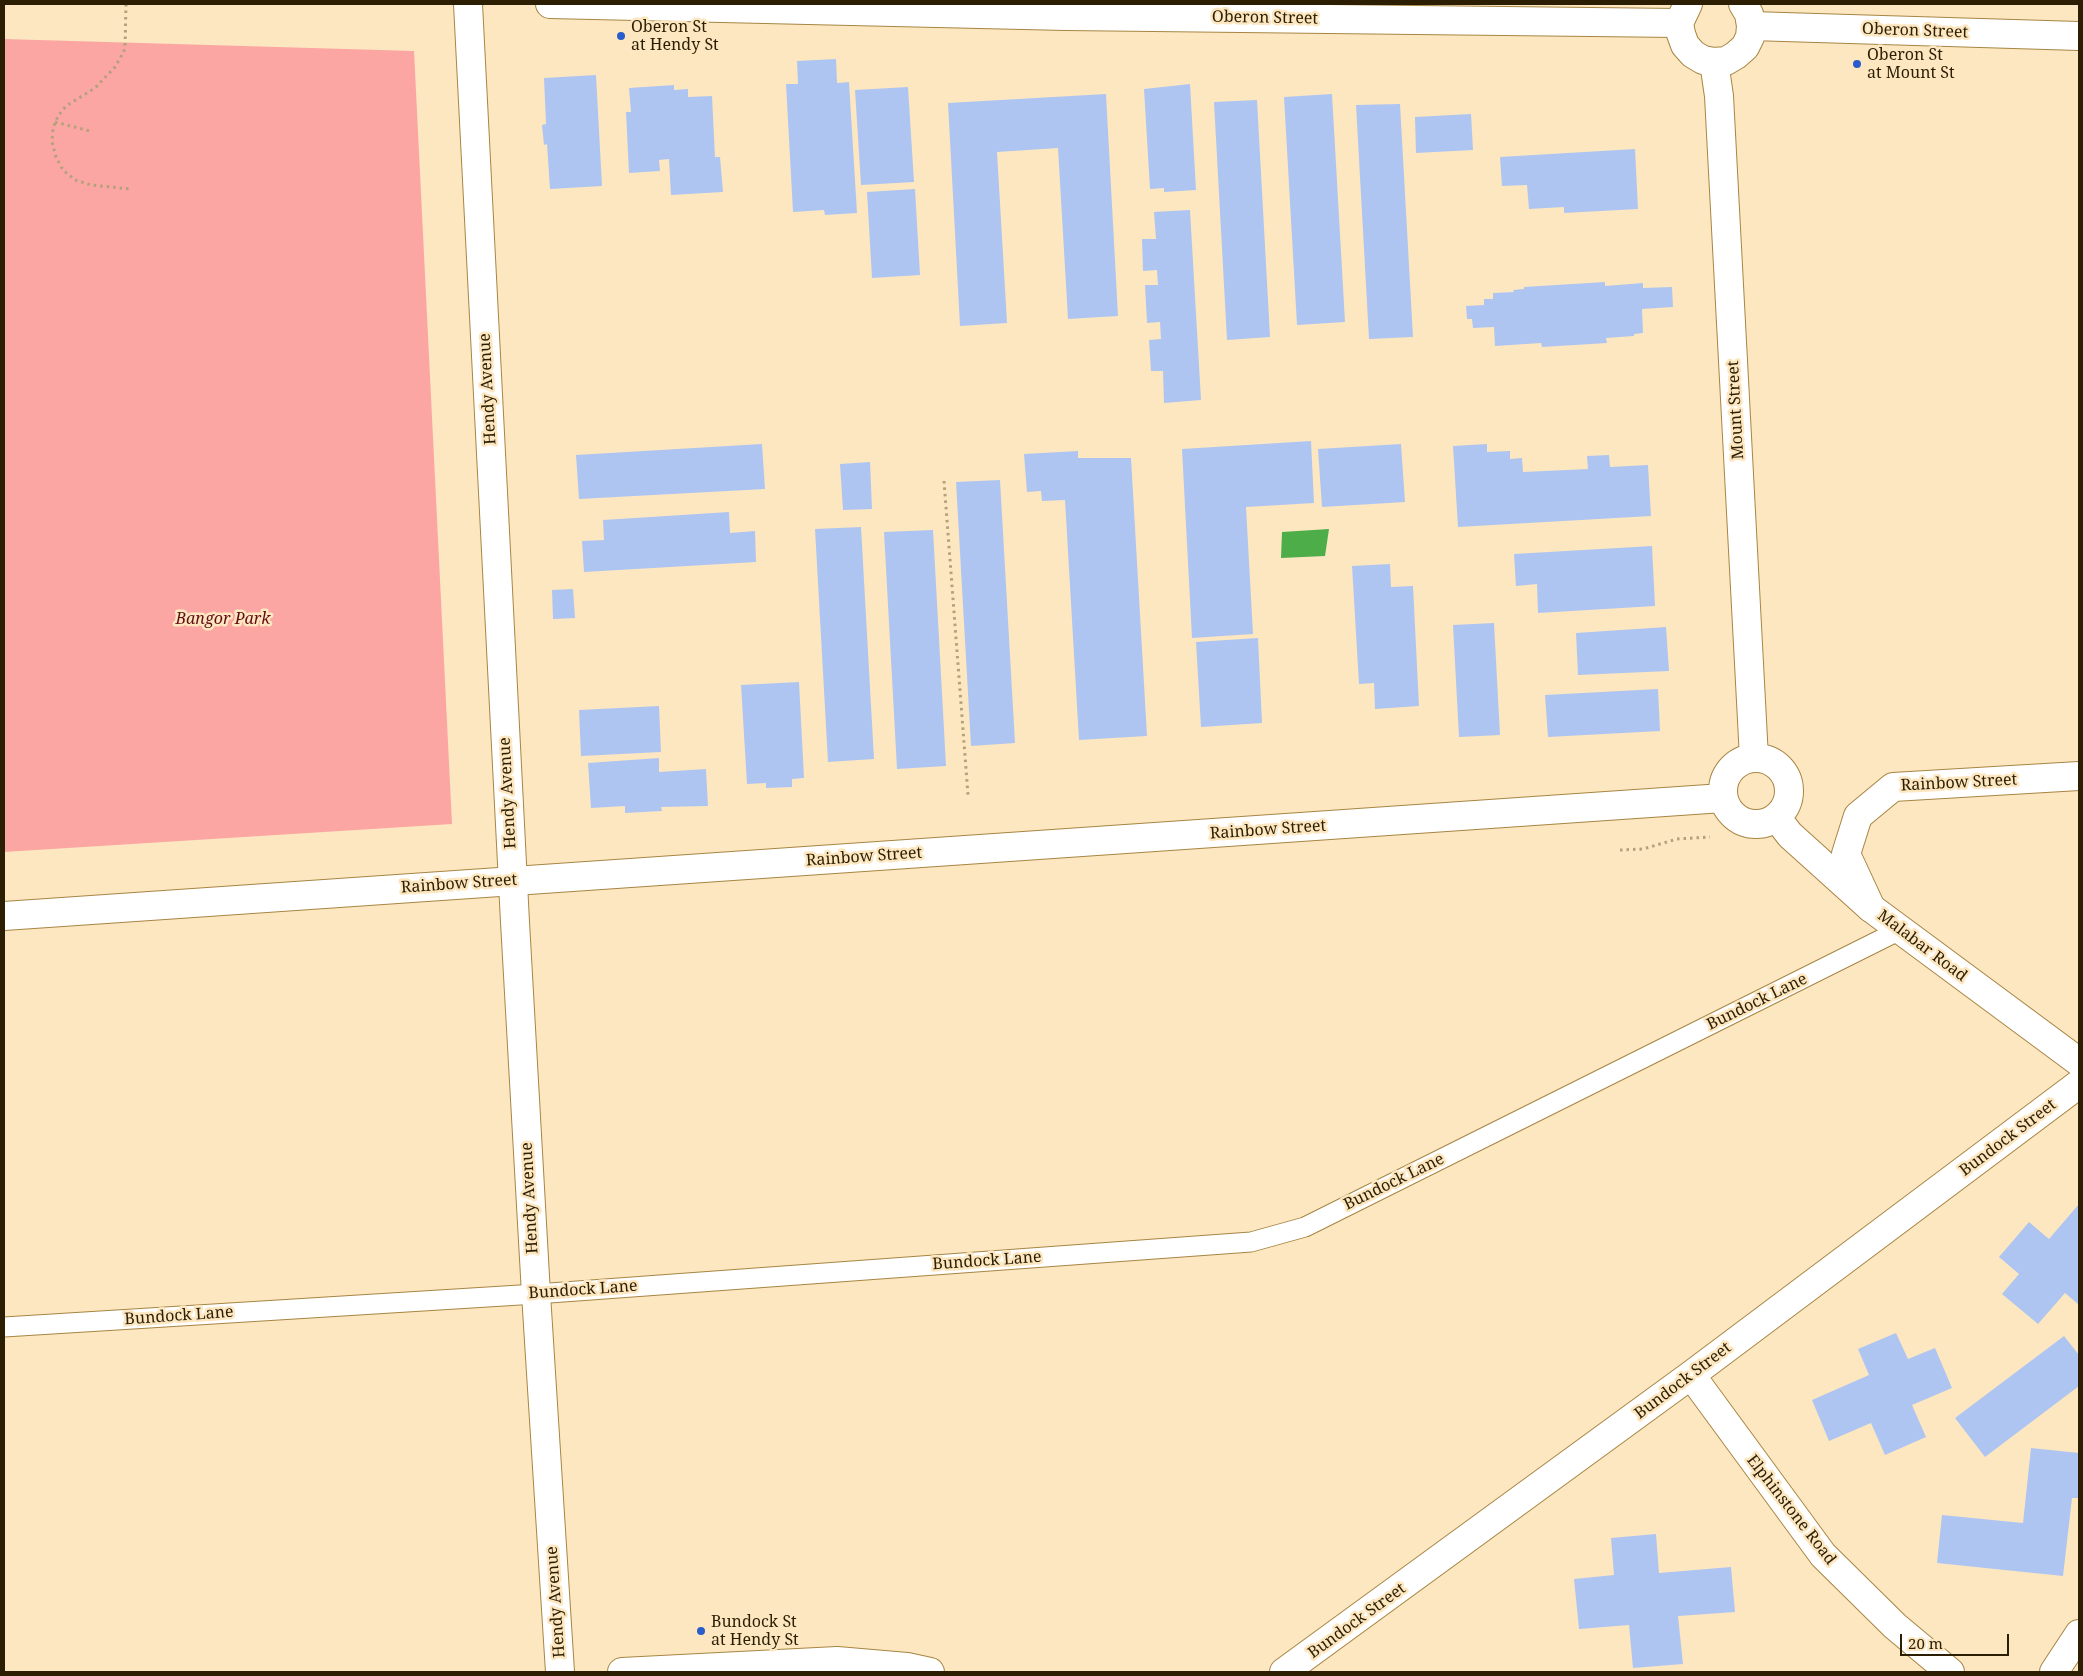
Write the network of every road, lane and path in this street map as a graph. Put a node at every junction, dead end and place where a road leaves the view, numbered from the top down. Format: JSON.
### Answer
{"nodes":[{"id":1,"x":126,"y":4,"type":"edge"},
{"id":2,"x":468,"y":4,"type":"edge"},
{"id":3,"x":550,"y":4,"type":"edge"},
{"id":4,"x":1684,"y":13,"type":"edge"},
{"id":5,"x":1747,"y":15,"type":"edge"},
{"id":6,"x":2079,"y":36,"type":"edge"},
{"id":7,"x":1714,"y":62,"type":"junction"},
{"id":8,"x":55,"y":122,"type":"junction"},
{"id":9,"x":90,"y":131,"type":"dead end"},
{"id":10,"x":130,"y":189,"type":"dead end"},
{"id":11,"x":944,"y":482,"type":"dead end"},
{"id":12,"x":1754,"y":758,"type":"junction"},
{"id":13,"x":2079,"y":776,"type":"edge"},
{"id":14,"x":968,"y":794,"type":"dead end"},
{"id":15,"x":1723,"y":798,"type":"junction"},
{"id":16,"x":1776,"y":817,"type":"junction"},
{"id":17,"x":1710,"y":837,"type":"dead end"},
{"id":18,"x":1620,"y":850,"type":"dead end"},
{"id":19,"x":513,"y":880,"type":"junction"},
{"id":20,"x":1871,"y":908,"type":"junction"},
{"id":21,"x":4,"y":916,"type":"edge"},
{"id":22,"x":1900,"y":930,"type":"junction"},
{"id":23,"x":2079,"y":1062,"type":"edge"},
{"id":24,"x":2079,"y":1084,"type":"edge"},
{"id":25,"x":536,"y":1294,"type":"junction"},
{"id":26,"x":4,"y":1327,"type":"edge"},
{"id":27,"x":1691,"y":1376,"type":"junction"},
{"id":28,"x":2079,"y":1634,"type":"edge"},
{"id":29,"x":560,"y":1672,"type":"edge"},
{"id":30,"x":622,"y":1672,"type":"edge"},
{"id":31,"x":930,"y":1672,"type":"edge"},
{"id":32,"x":1284,"y":1672,"type":"edge"},
{"id":33,"x":1950,"y":1672,"type":"edge"},
{"id":34,"x":2054,"y":1672,"type":"edge"}],
"edges":[{"from":1,"to":8,"type":"path"},
{"from":2,"to":19,"type":"street","name":"Hendy Avenue"},
{"from":3,"to":4,"type":"street","name":"Oberon Street"},
{"from":4,"to":7,"type":"street"},
{"from":5,"to":6,"type":"street","name":"Oberon Street"},
{"from":5,"to":7,"type":"street"},
{"from":7,"to":12,"type":"street","name":"Mount Street"},
{"from":8,"to":9,"type":"path"},
{"from":8,"to":10,"type":"path"},
{"from":11,"to":14,"type":"path"},
{"from":12,"to":15,"type":"street"},
{"from":12,"to":16,"type":"street"},
{"from":13,"to":20,"type":"street","name":"Rainbow Street"},
{"from":15,"to":16,"type":"street"},
{"from":15,"to":19,"type":"street","name":"Rainbow Street"},
{"from":16,"to":20,"type":"street","name":"Malabar Road"},
{"from":17,"to":18,"type":"path"},
{"from":19,"to":21,"type":"street","name":"Rainbow Street"},
{"from":19,"to":25,"type":"street","name":"Hendy Avenue"},
{"from":20,"to":22,"type":"street","name":"Malabar Road"},
{"from":22,"to":23,"type":"street","name":"Malabar Road"},
{"from":22,"to":25,"type":"lane","name":"Bundock Lane"},
{"from":24,"to":27,"type":"street","name":"Bundock Street"},
{"from":25,"to":26,"type":"lane","name":"Bundock Lane"},
{"from":25,"to":29,"type":"street","name":"Hendy Avenue"},
{"from":27,"to":32,"type":"street","name":"Bundock Street"},
{"from":27,"to":33,"type":"street","name":"Elphinstone Road"},
{"from":28,"to":34,"type":"street"},
{"from":30,"to":31,"type":"street"}]}
